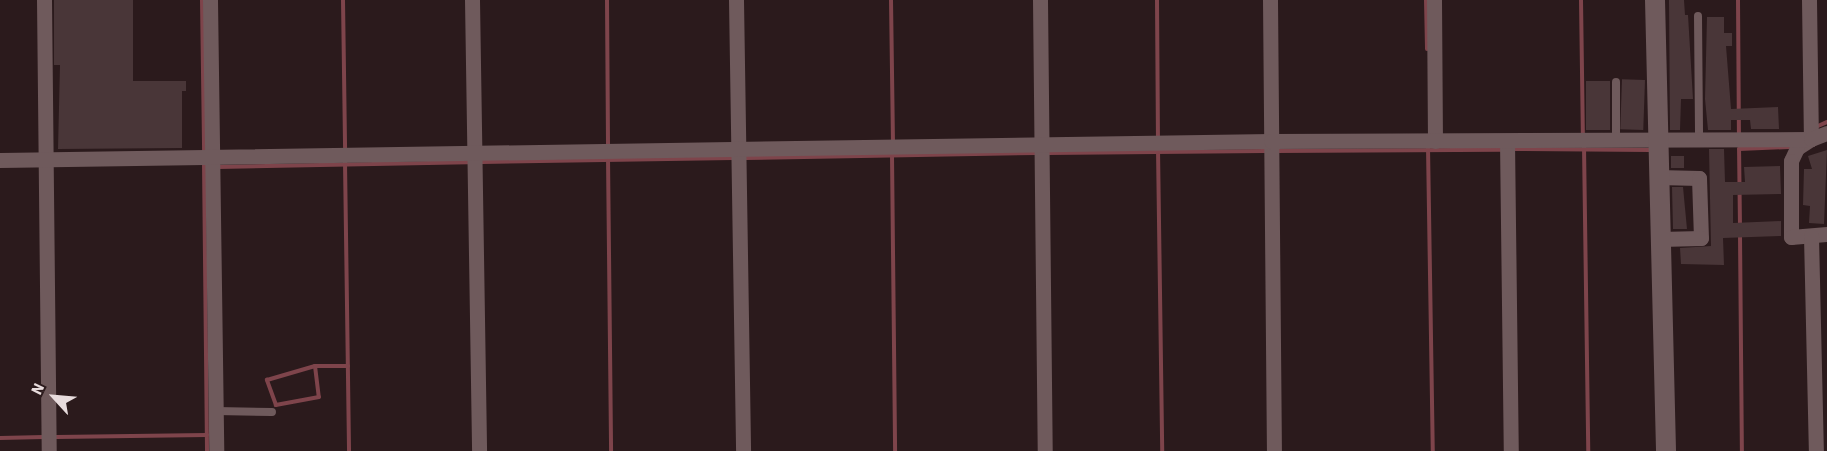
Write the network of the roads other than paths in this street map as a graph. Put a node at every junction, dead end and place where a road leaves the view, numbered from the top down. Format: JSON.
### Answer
{"nodes":[{"id":1,"x":44,"y":0,"type":"edge"},
{"id":2,"x":210,"y":0,"type":"edge"},
{"id":3,"x":472,"y":0,"type":"edge"},
{"id":4,"x":736,"y":0,"type":"edge"},
{"id":5,"x":1040,"y":0,"type":"edge"},
{"id":6,"x":1269,"y":0,"type":"edge"},
{"id":7,"x":1434,"y":0,"type":"edge"},
{"id":8,"x":1655,"y":0,"type":"edge"},
{"id":9,"x":1809,"y":0,"type":"edge"},
{"id":10,"x":1698,"y":16,"type":"dead end"},
{"id":11,"x":1616,"y":82,"type":"dead end"},
{"id":12,"x":1827,"y":132,"type":"edge"},
{"id":13,"x":1811,"y":140,"type":"junction"},
{"id":14,"x":1271,"y":141,"type":"junction"},
{"id":15,"x":1435,"y":141,"type":"junction"},
{"id":16,"x":1507,"y":141,"type":"junction"},
{"id":17,"x":1616,"y":141,"type":"junction"},
{"id":18,"x":1658,"y":141,"type":"junction"},
{"id":19,"x":1699,"y":141,"type":"junction"},
{"id":20,"x":1042,"y":146,"type":"junction"},
{"id":21,"x":739,"y":149,"type":"junction"},
{"id":22,"x":475,"y":154,"type":"junction"},
{"id":23,"x":213,"y":157,"type":"junction"},
{"id":24,"x":0,"y":160,"type":"edge"},
{"id":25,"x":46,"y":160,"type":"junction"},
{"id":26,"x":1658,"y":177,"type":"junction"},
{"id":27,"x":1827,"y":234,"type":"edge"},
{"id":28,"x":1811,"y":236,"type":"junction"},
{"id":29,"x":1660,"y":239,"type":"junction"},
{"id":30,"x":216,"y":411,"type":"junction"},
{"id":31,"x":272,"y":412,"type":"dead end"},
{"id":32,"x":49,"y":451,"type":"edge"},
{"id":33,"x":216,"y":451,"type":"edge"},
{"id":34,"x":478,"y":451,"type":"edge"},
{"id":35,"x":743,"y":451,"type":"edge"},
{"id":36,"x":1046,"y":451,"type":"edge"},
{"id":37,"x":1274,"y":451,"type":"edge"},
{"id":38,"x":1511,"y":451,"type":"edge"},
{"id":39,"x":1666,"y":451,"type":"edge"},
{"id":40,"x":1816,"y":451,"type":"edge"}],
"edges":[{"from":1,"to":25,"type":"street"},
{"from":2,"to":23,"type":"street"},
{"from":3,"to":22,"type":"street"},
{"from":4,"to":21,"type":"street"},
{"from":5,"to":20,"type":"street"},
{"from":6,"to":14,"type":"street"},
{"from":7,"to":15,"type":"street"},
{"from":8,"to":18,"type":"street"},
{"from":9,"to":13,"type":"street"},
{"from":10,"to":19,"type":"lane"},
{"from":11,"to":17,"type":"lane"},
{"from":12,"to":13,"type":"street"},
{"from":13,"to":19,"type":"street"},
{"from":13,"to":28,"type":"street"},
{"from":14,"to":15,"type":"street"},
{"from":14,"to":20,"type":"street"},
{"from":14,"to":37,"type":"street"},
{"from":15,"to":16,"type":"street"},
{"from":16,"to":17,"type":"street"},
{"from":16,"to":38,"type":"street"},
{"from":17,"to":18,"type":"street"},
{"from":18,"to":19,"type":"street"},
{"from":18,"to":26,"type":"street"},
{"from":20,"to":21,"type":"street"},
{"from":20,"to":36,"type":"street"},
{"from":21,"to":22,"type":"street"},
{"from":21,"to":35,"type":"street"},
{"from":22,"to":23,"type":"street"},
{"from":22,"to":34,"type":"street"},
{"from":23,"to":25,"type":"street"},
{"from":23,"to":30,"type":"street"},
{"from":24,"to":25,"type":"street"},
{"from":25,"to":32,"type":"street"},
{"from":26,"to":29,"type":"street"},
{"from":26,"to":29,"type":"street"},
{"from":27,"to":28,"type":"street"},
{"from":28,"to":40,"type":"street"},
{"from":29,"to":39,"type":"street"},
{"from":30,"to":31,"type":"lane"},
{"from":30,"to":33,"type":"street"}]}
